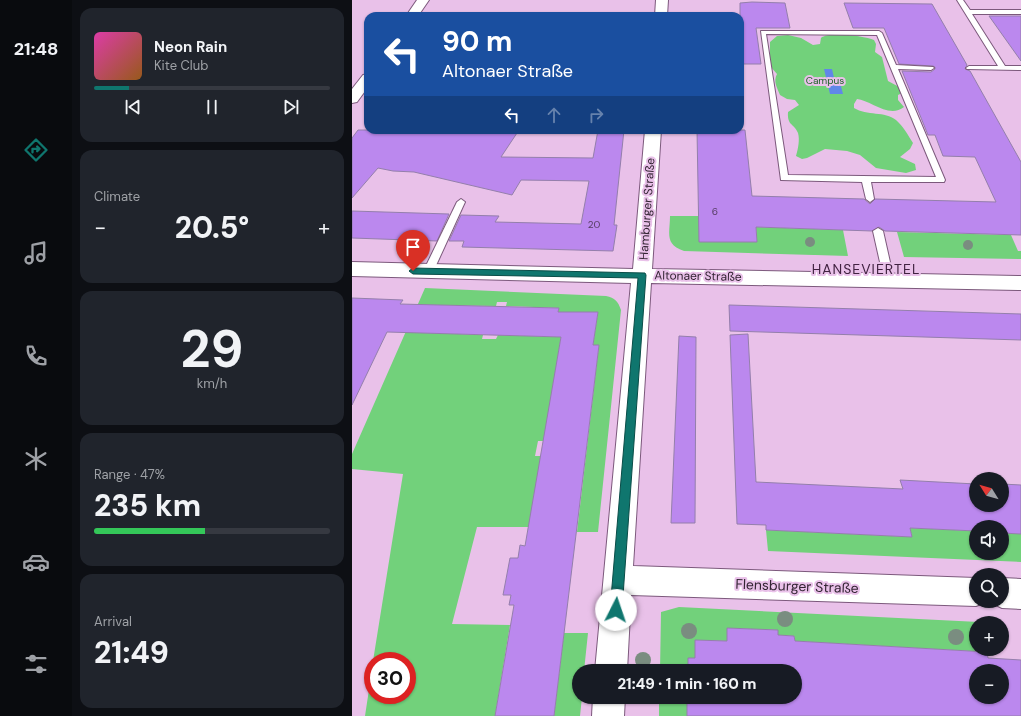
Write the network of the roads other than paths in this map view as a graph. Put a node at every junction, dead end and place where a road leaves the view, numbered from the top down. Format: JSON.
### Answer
{"nodes":[{"id":1,"x":423,"y":0,"type":"edge"},
{"id":2,"x":662,"y":0,"type":"edge"},
{"id":3,"x":960,"y":0,"type":"edge"},
{"id":4,"x":415,"y":12,"type":"edge"},
{"id":5,"x":661,"y":12,"type":"edge"},
{"id":6,"x":968,"y":12,"type":"junction"},
{"id":7,"x":1021,"y":12,"type":"edge"},
{"id":8,"x":893,"y":67,"type":"junction"},
{"id":9,"x":931,"y":68,"type":"dead end"},
{"id":10,"x":969,"y":68,"type":"dead end"},
{"id":11,"x":1003,"y":68,"type":"junction"},
{"id":12,"x":1021,"y":68,"type":"edge"},
{"id":13,"x":364,"y":83,"type":"edge"},
{"id":14,"x":352,"y":99,"type":"edge"},
{"id":15,"x":653,"y":134,"type":"edge"},
{"id":16,"x":866,"y":180,"type":"junction"},
{"id":17,"x":870,"y":199,"type":"dead end"},
{"id":18,"x":461,"y":202,"type":"dead end"},
{"id":19,"x":878,"y":231,"type":"dead end"},
{"id":20,"x":352,"y":269,"type":"edge"},
{"id":21,"x":428,"y":272,"type":"junction"},
{"id":22,"x":642,"y":275,"type":"junction"},
{"id":23,"x":889,"y":280,"type":"junction"},
{"id":24,"x":1021,"y":283,"type":"edge"},
{"id":25,"x":618,"y":580,"type":"junction"},
{"id":26,"x":969,"y":592,"type":"edge"},
{"id":27,"x":1009,"y":593,"type":"edge"},
{"id":28,"x":1021,"y":594,"type":"edge"},
{"id":29,"x":612,"y":664,"type":"edge"},
{"id":30,"x":609,"y":704,"type":"edge"},
{"id":31,"x":608,"y":716,"type":"edge"}],
"edges":[{"from":1,"to":4,"type":"street"},
{"from":2,"to":5,"type":"street"},
{"from":3,"to":6,"type":"lane"},
{"from":6,"to":7,"type":"lane"},
{"from":6,"to":11,"type":"lane"},
{"from":8,"to":9,"type":"lane"},
{"from":8,"to":16,"type":"lane"},
{"from":8,"to":16,"type":"lane"},
{"from":10,"to":11,"type":"lane"},
{"from":11,"to":12,"type":"lane"},
{"from":13,"to":14,"type":"street"},
{"from":15,"to":22,"type":"street","name":"Hamburger Straße"},
{"from":16,"to":17,"type":"lane"},
{"from":18,"to":21,"type":"lane"},
{"from":19,"to":23,"type":"lane"},
{"from":20,"to":21,"type":"street","name":"Altonaer Straße"},
{"from":21,"to":22,"type":"street","name":"Altonaer Straße"},
{"from":22,"to":23,"type":"street","name":"Altonaer Straße"},
{"from":22,"to":25,"type":"street","name":"Hamburger Straße"},
{"from":23,"to":24,"type":"street","name":"Altonaer Straße"},
{"from":25,"to":26,"type":"street","name":"Flensburger Straße"},
{"from":25,"to":29,"type":"street","name":"Hamburger Straße"},
{"from":27,"to":28,"type":"street"},
{"from":30,"to":31,"type":"street"}]}
